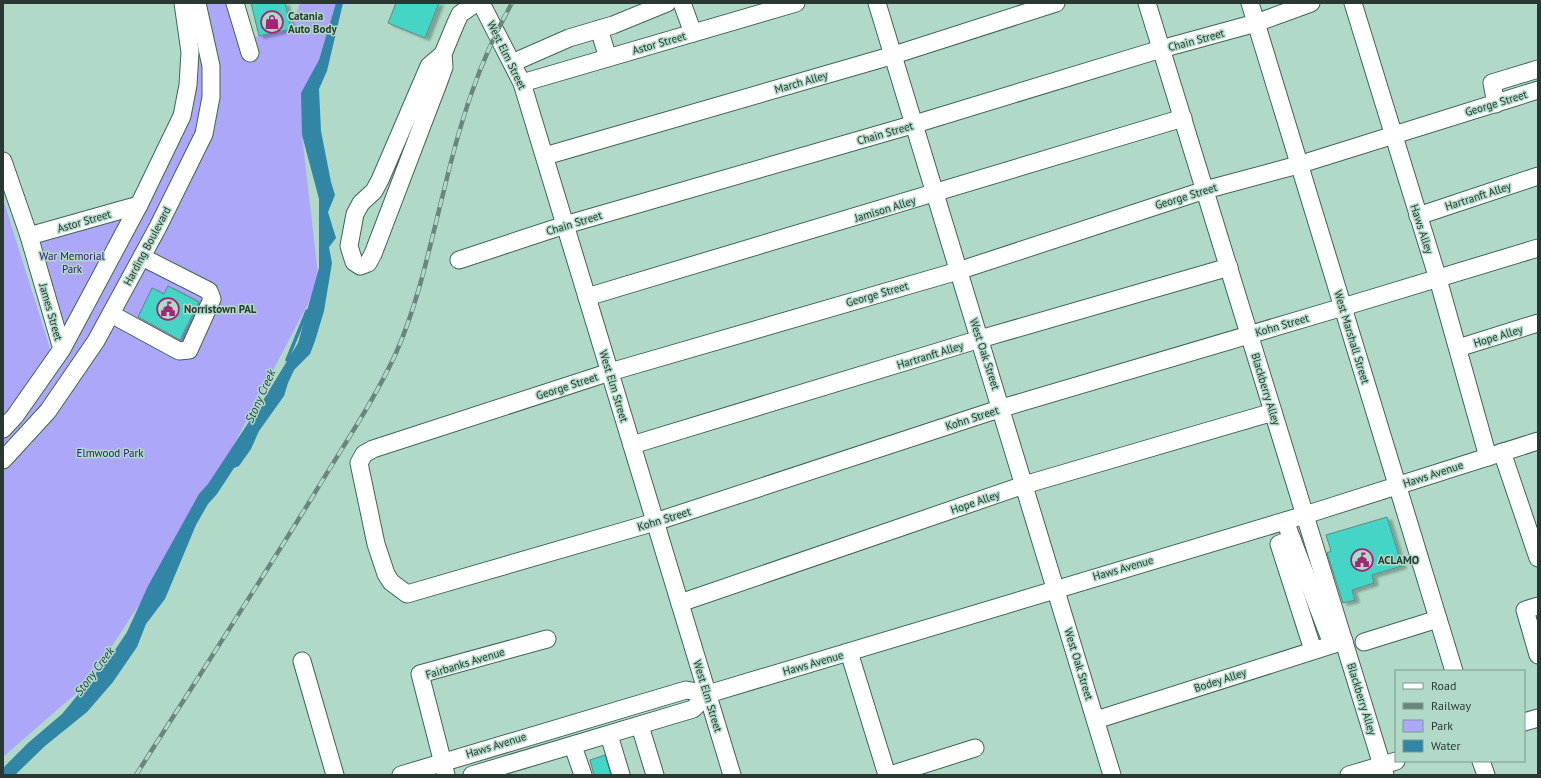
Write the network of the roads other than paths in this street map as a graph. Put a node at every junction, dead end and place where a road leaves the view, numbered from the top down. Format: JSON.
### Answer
{"nodes":[{"id":1,"x":183,"y":3,"type":"edge"},
{"id":2,"x":197,"y":3,"type":"edge"},
{"id":3,"x":235,"y":3,"type":"edge"},
{"id":4,"x":476,"y":3,"type":"edge"},
{"id":5,"x":481,"y":3,"type":"edge"},
{"id":6,"x":667,"y":3,"type":"edge"},
{"id":7,"x":682,"y":3,"type":"edge"},
{"id":8,"x":796,"y":3,"type":"edge"},
{"id":9,"x":877,"y":3,"type":"edge"},
{"id":10,"x":1056,"y":3,"type":"edge"},
{"id":11,"x":1147,"y":3,"type":"edge"},
{"id":12,"x":1250,"y":3,"type":"edge"},
{"id":13,"x":1311,"y":3,"type":"edge"},
{"id":14,"x":1353,"y":3,"type":"edge"},
{"id":15,"x":1256,"y":23,"type":"junction"},
{"id":16,"x":599,"y":29,"type":"junction"},
{"id":17,"x":693,"y":33,"type":"junction"},
{"id":18,"x":1161,"y":49,"type":"junction"},
{"id":19,"x":250,"y":53,"type":"dead end"},
{"id":20,"x":443,"y":54,"type":"junction"},
{"id":21,"x":894,"y":55,"type":"junction"},
{"id":22,"x":608,"y":58,"type":"junction"},
{"id":23,"x":512,"y":63,"type":"junction"},
{"id":24,"x":1538,"y":69,"type":"edge"},
{"id":25,"x":522,"y":83,"type":"junction"},
{"id":26,"x":1538,"y":90,"type":"edge"},
{"id":27,"x":1496,"y":104,"type":"junction"},
{"id":28,"x":1183,"y":118,"type":"junction"},
{"id":29,"x":915,"y":124,"type":"junction"},
{"id":30,"x":1393,"y":136,"type":"junction"},
{"id":31,"x":544,"y":156,"type":"junction"},
{"id":32,"x":3,"y":161,"type":"edge"},
{"id":33,"x":1298,"y":165,"type":"junction"},
{"id":34,"x":1538,"y":176,"type":"edge"},
{"id":35,"x":1205,"y":190,"type":"junction"},
{"id":36,"x":935,"y":194,"type":"junction"},
{"id":37,"x":139,"y":205,"type":"junction"},
{"id":38,"x":1418,"y":216,"type":"junction"},
{"id":39,"x":565,"y":225,"type":"junction"},
{"id":40,"x":29,"y":236,"type":"junction"},
{"id":41,"x":1538,"y":248,"type":"edge"},
{"id":42,"x":142,"y":257,"type":"junction"},
{"id":43,"x":458,"y":260,"type":"dead end"},
{"id":44,"x":1229,"y":267,"type":"junction"},
{"id":45,"x":958,"y":271,"type":"junction"},
{"id":46,"x":1438,"y":279,"type":"junction"},
{"id":47,"x":587,"y":297,"type":"junction"},
{"id":48,"x":1343,"y":307,"type":"junction"},
{"id":49,"x":111,"y":314,"type":"junction"},
{"id":50,"x":1538,"y":323,"type":"edge"},
{"id":51,"x":1249,"y":334,"type":"junction"},
{"id":52,"x":980,"y":340,"type":"junction"},
{"id":53,"x":1458,"y":348,"type":"junction"},
{"id":54,"x":62,"y":349,"type":"junction"},
{"id":55,"x":610,"y":372,"type":"junction"},
{"id":56,"x":1002,"y":408,"type":"junction"},
{"id":57,"x":1273,"y":412,"type":"junction"},
{"id":58,"x":3,"y":429,"type":"edge"},
{"id":59,"x":1538,"y":441,"type":"edge"},
{"id":60,"x":632,"y":445,"type":"junction"},
{"id":61,"x":1495,"y":455,"type":"junction"},
{"id":62,"x":3,"y":460,"type":"edge"},
{"id":63,"x":1024,"y":485,"type":"junction"},
{"id":64,"x":1397,"y":486,"type":"junction"},
{"id":65,"x":1305,"y":515,"type":"junction"},
{"id":66,"x":1285,"y":521,"type":"junction"},
{"id":67,"x":656,"y":522,"type":"junction"},
{"id":68,"x":1292,"y":539,"type":"junction"},
{"id":69,"x":1538,"y":558,"type":"edge"},
{"id":70,"x":1055,"y":588,"type":"junction"},
{"id":71,"x":407,"y":594,"type":"joint"},
{"id":72,"x":680,"y":603,"type":"junction"},
{"id":73,"x":1532,"y":608,"type":"edge"},
{"id":74,"x":1438,"y":619,"type":"junction"},
{"id":75,"x":547,"y":639,"type":"dead end"},
{"id":76,"x":1364,"y":642,"type":"dead end"},
{"id":77,"x":1338,"y":643,"type":"junction"},
{"id":78,"x":1313,"y":650,"type":"junction"},
{"id":79,"x":849,"y":652,"type":"junction"},
{"id":80,"x":1538,"y":655,"type":"edge"},
{"id":81,"x":302,"y":661,"type":"dead end"},
{"id":82,"x":1454,"y":670,"type":"edge"},
{"id":83,"x":708,"y":694,"type":"junction"},
{"id":84,"x":1538,"y":718,"type":"edge"},
{"id":85,"x":582,"y":720,"type":"junction"},
{"id":86,"x":1096,"y":720,"type":"junction"},
{"id":87,"x":1525,"y":722,"type":"edge"},
{"id":88,"x":640,"y":726,"type":"junction"},
{"id":89,"x":609,"y":736,"type":"junction"},
{"id":90,"x":580,"y":743,"type":"junction"},
{"id":91,"x":975,"y":748,"type":"dead end"},
{"id":92,"x":1481,"y":762,"type":"edge"},
{"id":93,"x":1388,"y":767,"type":"edge"},
{"id":94,"x":444,"y":768,"type":"edge"},
{"id":95,"x":335,"y":775,"type":"edge"},
{"id":96,"x":401,"y":775,"type":"edge"},
{"id":97,"x":472,"y":775,"type":"edge"},
{"id":98,"x":583,"y":775,"type":"edge"},
{"id":99,"x":621,"y":775,"type":"edge"},
{"id":100,"x":655,"y":775,"type":"edge"},
{"id":101,"x":732,"y":775,"type":"edge"},
{"id":102,"x":887,"y":775,"type":"edge"},
{"id":103,"x":890,"y":775,"type":"edge"},
{"id":104,"x":1112,"y":775,"type":"edge"},
{"id":105,"x":1349,"y":775,"type":"edge"},
{"id":106,"x":1486,"y":775,"type":"edge"}],
"edges":[{"from":1,"to":37,"type":"street"},
{"from":2,"to":42,"type":"street","name":"Harding Boulevard"},
{"from":3,"to":19,"type":"street"},
{"from":4,"to":20,"type":"street"},
{"from":5,"to":23,"type":"street","name":"West Elm Street"},
{"from":6,"to":16,"type":"street"},
{"from":7,"to":17,"type":"street"},
{"from":8,"to":17,"type":"street","name":"Astor Street"},
{"from":9,"to":21,"type":"street","name":"West Oak Street"},
{"from":10,"to":21,"type":"street","name":"March Alley"},
{"from":11,"to":18,"type":"street","name":"Blackberry Alley"},
{"from":12,"to":15,"type":"street","name":"West Marshall Street"},
{"from":13,"to":15,"type":"street","name":"Chain Street"},
{"from":14,"to":30,"type":"street","name":"Haws Alley"},
{"from":15,"to":18,"type":"street","name":"Chain Street"},
{"from":15,"to":33,"type":"street","name":"West Marshall Street"},
{"from":16,"to":22,"type":"street"},
{"from":16,"to":23,"type":"street"},
{"from":17,"to":22,"type":"street","name":"Astor Street"},
{"from":18,"to":28,"type":"street","name":"Blackberry Alley"},
{"from":18,"to":29,"type":"street","name":"Chain Street"},
{"from":20,"to":20,"type":"street"},
{"from":21,"to":29,"type":"street","name":"West Oak Street"},
{"from":21,"to":31,"type":"street","name":"March Alley"},
{"from":22,"to":25,"type":"street","name":"Astor Street"},
{"from":23,"to":25,"type":"street","name":"West Elm Street"},
{"from":24,"to":27,"type":"street"},
{"from":25,"to":31,"type":"street","name":"West Elm Street"},
{"from":26,"to":27,"type":"street","name":"George Street"},
{"from":27,"to":30,"type":"street","name":"George Street"},
{"from":28,"to":35,"type":"street","name":"Blackberry Alley"},
{"from":28,"to":36,"type":"street","name":"Jamison Alley"},
{"from":29,"to":36,"type":"street","name":"West Oak Street"},
{"from":29,"to":39,"type":"street","name":"Chain Street"},
{"from":30,"to":33,"type":"street","name":"George Street"},
{"from":30,"to":38,"type":"street","name":"Haws Alley"},
{"from":31,"to":39,"type":"street","name":"West Elm Street"},
{"from":32,"to":40,"type":"street","name":"James Street"},
{"from":33,"to":35,"type":"street","name":"George Street"},
{"from":33,"to":48,"type":"street","name":"West Marshall Street"},
{"from":34,"to":38,"type":"street","name":"Hartranft Alley"},
{"from":35,"to":44,"type":"street","name":"Blackberry Alley"},
{"from":35,"to":45,"type":"street","name":"George Street"},
{"from":36,"to":45,"type":"street","name":"West Oak Street"},
{"from":36,"to":47,"type":"street","name":"Jamison Alley"},
{"from":37,"to":40,"type":"street","name":"Astor Street"},
{"from":37,"to":54,"type":"street"},
{"from":38,"to":46,"type":"street","name":"Haws Alley"},
{"from":39,"to":43,"type":"street","name":"Chain Street"},
{"from":39,"to":47,"type":"street","name":"West Elm Street"},
{"from":40,"to":54,"type":"street","name":"James Street"},
{"from":41,"to":46,"type":"street","name":"Kohn Street"},
{"from":42,"to":49,"type":"street","name":"Harding Boulevard"},
{"from":42,"to":49,"type":"street"},
{"from":44,"to":51,"type":"street","name":"Blackberry Alley"},
{"from":44,"to":52,"type":"street","name":"Hartranft Alley"},
{"from":45,"to":52,"type":"street","name":"West Oak Street"},
{"from":45,"to":55,"type":"street","name":"George Street"},
{"from":46,"to":48,"type":"street","name":"Kohn Street"},
{"from":46,"to":53,"type":"street","name":"Haws Alley"},
{"from":47,"to":55,"type":"street","name":"West Elm Street"},
{"from":48,"to":51,"type":"street","name":"Kohn Street"},
{"from":48,"to":64,"type":"street","name":"West Marshall Street"},
{"from":49,"to":62,"type":"street","name":"Harding Boulevard"},
{"from":50,"to":53,"type":"street","name":"Hope Alley"},
{"from":51,"to":56,"type":"street","name":"Kohn Street"},
{"from":51,"to":57,"type":"street","name":"Blackberry Alley"},
{"from":52,"to":56,"type":"street","name":"West Oak Street"},
{"from":52,"to":60,"type":"street","name":"Hartranft Alley"},
{"from":53,"to":61,"type":"street","name":"Haws Alley"},
{"from":54,"to":58,"type":"street"},
{"from":55,"to":60,"type":"street","name":"West Elm Street"},
{"from":55,"to":71,"type":"street","name":"George Street"},
{"from":56,"to":63,"type":"street","name":"West Oak Street"},
{"from":56,"to":67,"type":"street","name":"Kohn Street"},
{"from":57,"to":63,"type":"street","name":"Hope Alley"},
{"from":57,"to":65,"type":"street","name":"Blackberry Alley"},
{"from":59,"to":61,"type":"street","name":"Haws Avenue"},
{"from":60,"to":67,"type":"street","name":"West Elm Street"},
{"from":61,"to":64,"type":"street","name":"Haws Avenue"},
{"from":61,"to":69,"type":"street","name":"Haws Alley"},
{"from":63,"to":70,"type":"street","name":"West Oak Street"},
{"from":63,"to":72,"type":"street","name":"Hope Alley"},
{"from":64,"to":65,"type":"street","name":"Haws Avenue"},
{"from":64,"to":74,"type":"street","name":"West Marshall Street"},
{"from":65,"to":66,"type":"street","name":"Haws Avenue"},
{"from":65,"to":77,"type":"street","name":"Blackberry Alley"},
{"from":66,"to":68,"type":"street"},
{"from":66,"to":70,"type":"street","name":"Haws Avenue"},
{"from":67,"to":71,"type":"street","name":"Kohn Street"},
{"from":67,"to":72,"type":"street","name":"West Elm Street"},
{"from":68,"to":77,"type":"street"},
{"from":68,"to":78,"type":"street"},
{"from":70,"to":79,"type":"street","name":"Haws Avenue"},
{"from":70,"to":86,"type":"street","name":"West Oak Street"},
{"from":72,"to":83,"type":"street","name":"West Elm Street"},
{"from":73,"to":80,"type":"street"},
{"from":74,"to":76,"type":"street"},
{"from":74,"to":82,"type":"street","name":"West Marshall Street"},
{"from":75,"to":94,"type":"street","name":"Fairbanks Avenue"},
{"from":77,"to":78,"type":"street","name":"Bodey Alley"},
{"from":77,"to":93,"type":"street","name":"Blackberry Alley"},
{"from":78,"to":86,"type":"street","name":"Bodey Alley"},
{"from":79,"to":83,"type":"street","name":"Haws Avenue"},
{"from":79,"to":102,"type":"street"},
{"from":81,"to":95,"type":"street"},
{"from":83,"to":85,"type":"street","name":"Haws Avenue"},
{"from":83,"to":88,"type":"street","name":"Haws Avenue"},
{"from":83,"to":101,"type":"street","name":"West Elm Street"},
{"from":84,"to":87,"type":"street"},
{"from":85,"to":90,"type":"street"},
{"from":85,"to":94,"type":"street","name":"Haws Avenue"},
{"from":86,"to":104,"type":"street","name":"West Oak Street"},
{"from":88,"to":89,"type":"street","name":"Haws Avenue"},
{"from":88,"to":100,"type":"street"},
{"from":89,"to":90,"type":"street","name":"Haws Avenue"},
{"from":89,"to":99,"type":"street"},
{"from":90,"to":97,"type":"street","name":"Haws Avenue"},
{"from":90,"to":98,"type":"street"},
{"from":91,"to":103,"type":"street"},
{"from":92,"to":106,"type":"street"},
{"from":93,"to":105,"type":"street"},
{"from":94,"to":96,"type":"street","name":"Haws Avenue"}]}
